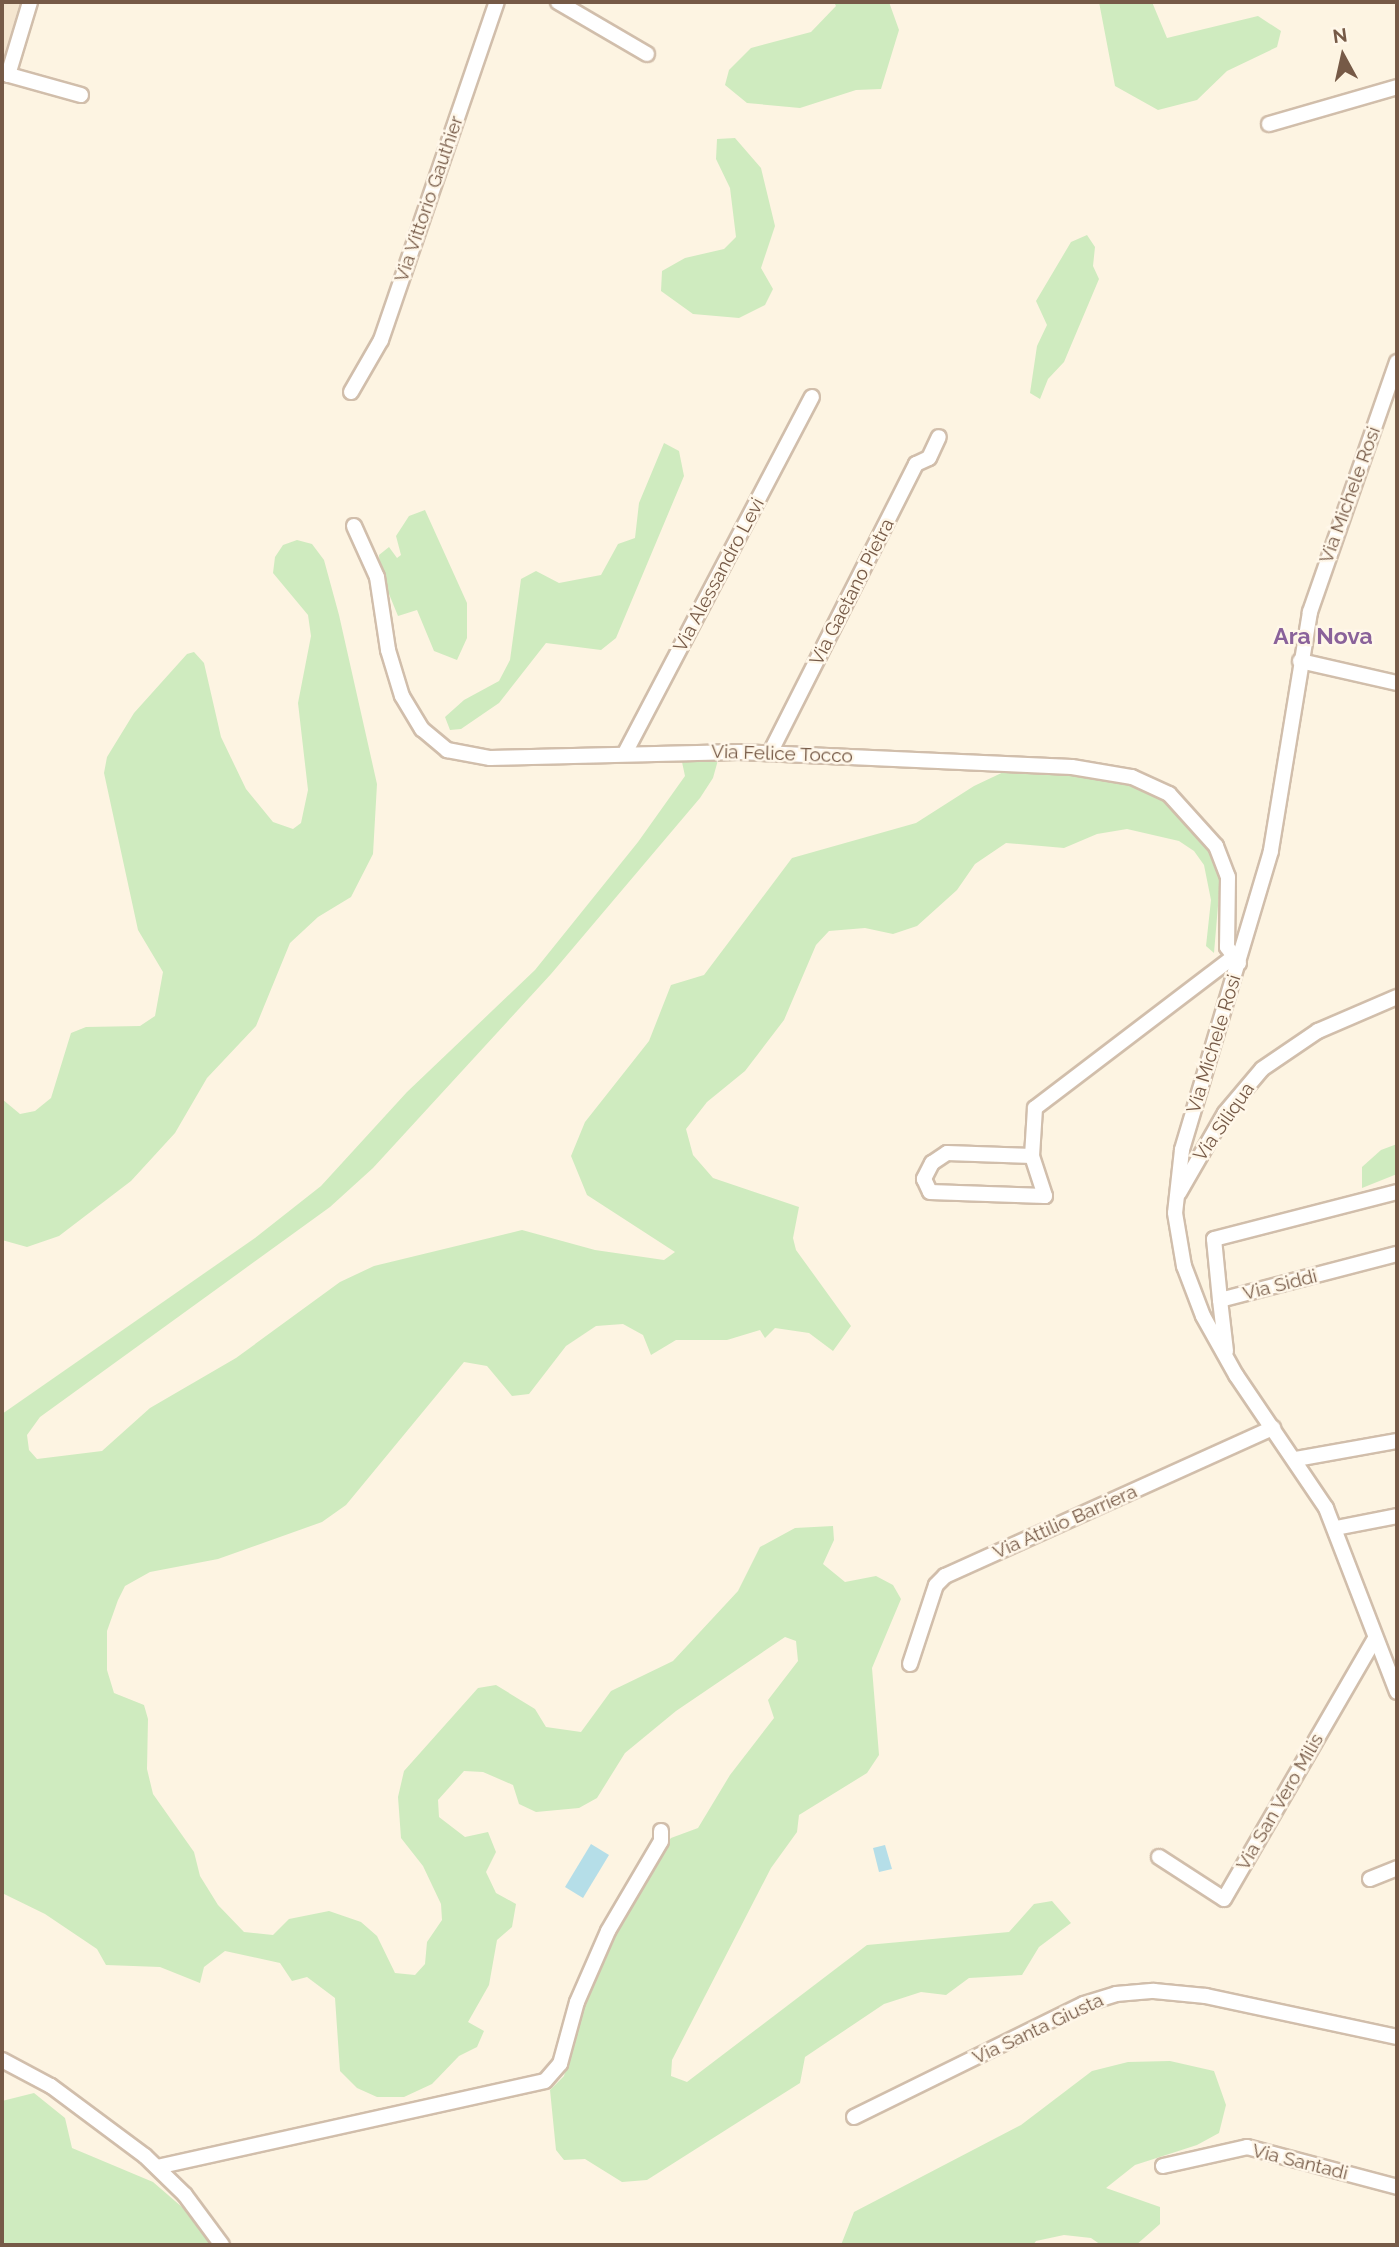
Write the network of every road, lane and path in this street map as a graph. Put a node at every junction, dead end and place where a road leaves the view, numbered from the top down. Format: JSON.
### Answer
{"nodes":[{"id":1,"x":30,"y":2,"type":"edge"},
{"id":2,"x":497,"y":2,"type":"edge"},
{"id":3,"x":558,"y":2,"type":"edge"},
{"id":4,"x":647,"y":54,"type":"dead end"},
{"id":5,"x":5,"y":74,"type":"edge"},
{"id":6,"x":1397,"y":87,"type":"edge"},
{"id":7,"x":81,"y":95,"type":"dead end"},
{"id":8,"x":1269,"y":124,"type":"dead end"},
{"id":9,"x":1397,"y":362,"type":"edge"},
{"id":10,"x":351,"y":393,"type":"dead end"},
{"id":11,"x":812,"y":397,"type":"dead end"},
{"id":12,"x":939,"y":437,"type":"dead end"},
{"id":13,"x":354,"y":526,"type":"dead end"},
{"id":14,"x":1300,"y":661,"type":"junction"},
{"id":15,"x":1397,"y":683,"type":"edge"},
{"id":16,"x":625,"y":753,"type":"junction"},
{"id":17,"x":770,"y":753,"type":"junction"},
{"id":18,"x":1236,"y":961,"type":"junction"},
{"id":19,"x":1397,"y":997,"type":"edge"},
{"id":20,"x":1032,"y":1156,"type":"junction"},
{"id":21,"x":1397,"y":1192,"type":"edge"},
{"id":22,"x":1175,"y":1200,"type":"junction"},
{"id":23,"x":1397,"y":1254,"type":"edge"},
{"id":24,"x":1220,"y":1300,"type":"junction"},
{"id":25,"x":1227,"y":1359,"type":"junction"},
{"id":26,"x":1273,"y":1428,"type":"junction"},
{"id":27,"x":1397,"y":1441,"type":"edge"},
{"id":28,"x":1296,"y":1459,"type":"junction"},
{"id":29,"x":1397,"y":1516,"type":"edge"},
{"id":30,"x":1336,"y":1528,"type":"junction"},
{"id":31,"x":1375,"y":1639,"type":"junction"},
{"id":32,"x":910,"y":1664,"type":"dead end"},
{"id":33,"x":1397,"y":1692,"type":"edge"},
{"id":34,"x":661,"y":1831,"type":"dead end"},
{"id":35,"x":1158,"y":1857,"type":"dead end"},
{"id":36,"x":1397,"y":1868,"type":"edge"},
{"id":37,"x":1370,"y":1879,"type":"dead end"},
{"id":38,"x":1397,"y":2037,"type":"edge"},
{"id":39,"x":2,"y":2060,"type":"edge"},
{"id":40,"x":855,"y":2117,"type":"dead end"},
{"id":41,"x":1163,"y":2166,"type":"dead end"},
{"id":42,"x":157,"y":2167,"type":"junction"},
{"id":43,"x":1397,"y":2187,"type":"edge"},
{"id":44,"x":222,"y":2245,"type":"edge"}],
"edges":[{"from":1,"to":5,"type":"street"},
{"from":2,"to":10,"type":"street","name":"Via Vittorio Gauthier"},
{"from":3,"to":4,"type":"street"},
{"from":5,"to":7,"type":"street"},
{"from":6,"to":8,"type":"street"},
{"from":9,"to":14,"type":"street","name":"Via Michele Rosi"},
{"from":11,"to":16,"type":"street","name":"Via Alessandro Levi"},
{"from":12,"to":17,"type":"street","name":"Via Gaetano Pietra"},
{"from":13,"to":16,"type":"street","name":"Via Felice Tocco"},
{"from":14,"to":15,"type":"street"},
{"from":14,"to":18,"type":"street","name":"Via Michele Rosi"},
{"from":16,"to":17,"type":"street","name":"Via Felice Tocco"},
{"from":17,"to":18,"type":"street","name":"Via Felice Tocco"},
{"from":18,"to":20,"type":"street"},
{"from":18,"to":22,"type":"street","name":"Via Michele Rosi"},
{"from":19,"to":22,"type":"street","name":"Via Siliqua"},
{"from":20,"to":20,"type":"street"},
{"from":21,"to":24,"type":"street"},
{"from":22,"to":25,"type":"street","name":"Via Michele Rosi"},
{"from":23,"to":24,"type":"street","name":"Via Siddi"},
{"from":24,"to":25,"type":"street","name":"Via Siddi"},
{"from":25,"to":26,"type":"street","name":"Via Michele Rosi"},
{"from":26,"to":28,"type":"street","name":"Via Michele Rosi"},
{"from":26,"to":32,"type":"street","name":"Via Attilio Barriera"},
{"from":27,"to":28,"type":"street"},
{"from":28,"to":30,"type":"street","name":"Via Michele Rosi"},
{"from":29,"to":30,"type":"street"},
{"from":30,"to":31,"type":"street","name":"Via Michele Rosi"},
{"from":31,"to":33,"type":"street","name":"Via Michele Rosi"},
{"from":31,"to":35,"type":"street","name":"Via San Vero Milis"},
{"from":34,"to":42,"type":"street"},
{"from":36,"to":37,"type":"street"},
{"from":38,"to":40,"type":"street","name":"Via Santa Giusta"},
{"from":39,"to":42,"type":"street"},
{"from":41,"to":43,"type":"street","name":"Via Santadi"},
{"from":42,"to":44,"type":"street"}]}
